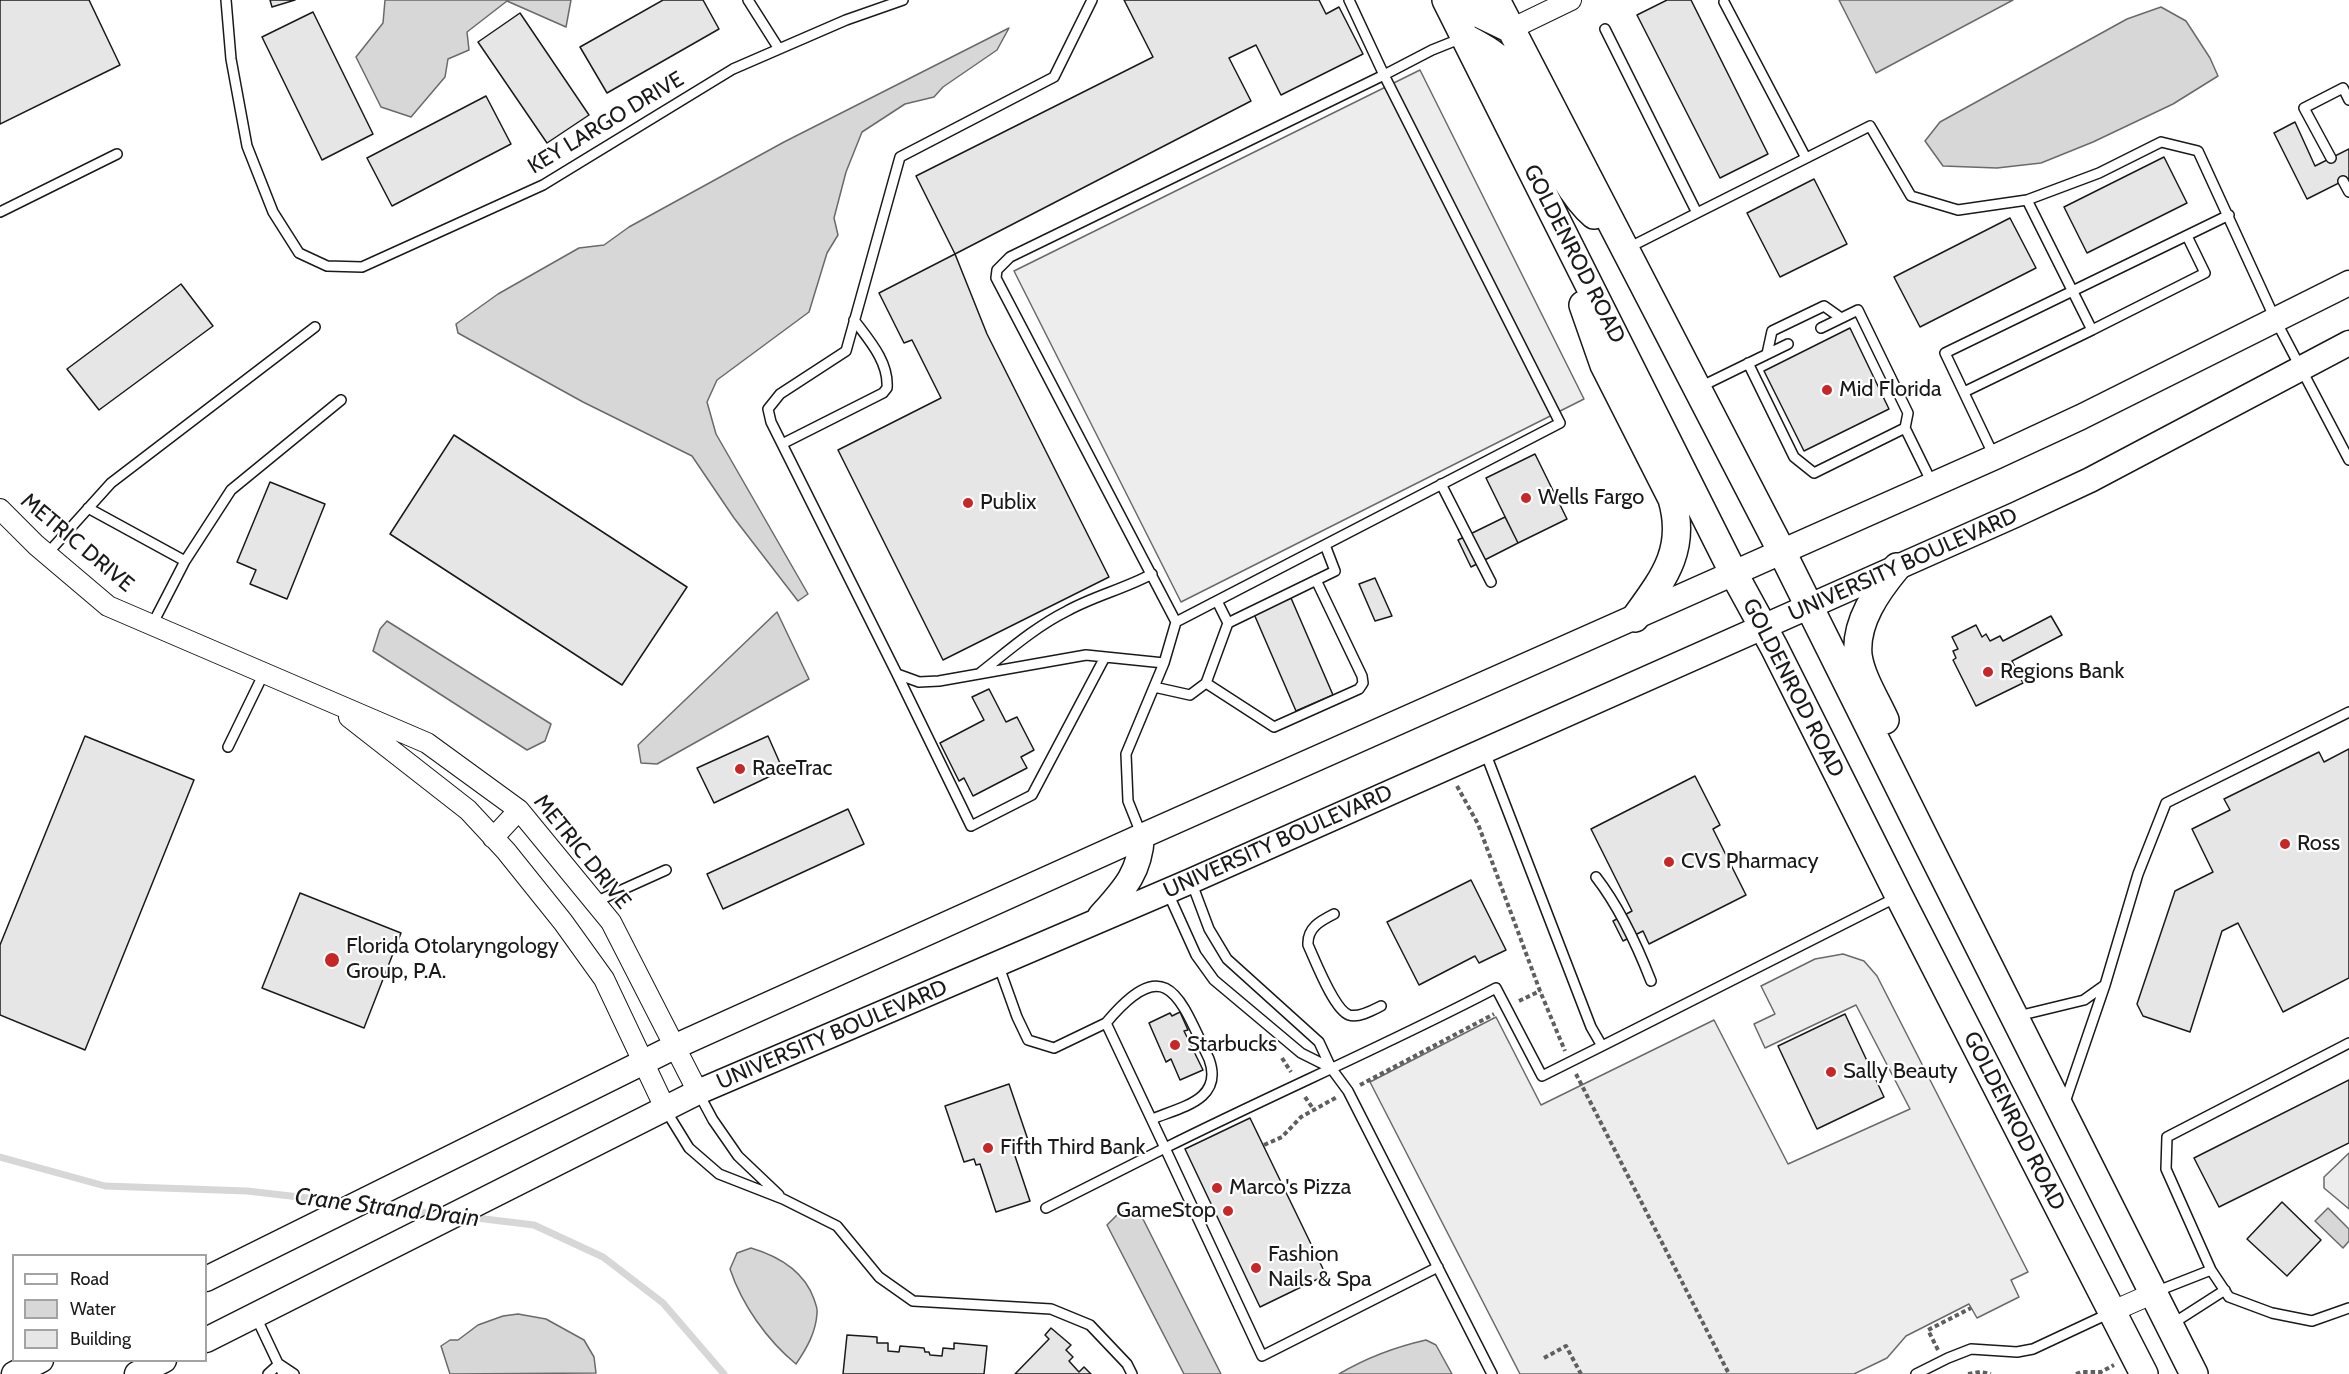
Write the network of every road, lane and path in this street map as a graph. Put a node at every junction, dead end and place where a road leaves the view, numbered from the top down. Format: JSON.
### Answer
{"nodes":[{"id":1,"x":226,"y":0,"type":"edge"},
{"id":2,"x":748,"y":0,"type":"edge"},
{"id":3,"x":903,"y":0,"type":"edge"},
{"id":4,"x":1092,"y":0,"type":"edge"},
{"id":5,"x":1349,"y":0,"type":"edge"},
{"id":6,"x":1446,"y":0,"type":"edge"},
{"id":7,"x":1466,"y":0,"type":"edge"},
{"id":8,"x":1496,"y":0,"type":"edge"},
{"id":9,"x":1571,"y":0,"type":"edge"},
{"id":10,"x":1724,"y":2,"type":"dead end"},
{"id":11,"x":1511,"y":29,"type":"junction"},
{"id":12,"x":1605,"y":29,"type":"dead end"},
{"id":13,"x":1465,"y":37,"type":"junction"},
{"id":14,"x":779,"y":49,"type":"junction"},
{"id":15,"x":1384,"y":75,"type":"junction"},
{"id":16,"x":2349,"y":100,"type":"edge"},
{"id":17,"x":117,"y":154,"type":"dead end"},
{"id":18,"x":1806,"y":158,"type":"junction"},
{"id":19,"x":2331,"y":158,"type":"dead end"},
{"id":20,"x":2343,"y":181,"type":"dead end"},
{"id":21,"x":2349,"y":192,"type":"edge"},
{"id":22,"x":1543,"y":193,"type":"junction"},
{"id":23,"x":2027,"y":200,"type":"junction"},
{"id":24,"x":0,"y":212,"type":"edge"},
{"id":25,"x":1697,"y":213,"type":"junction"},
{"id":26,"x":2229,"y":215,"type":"junction"},
{"id":27,"x":2187,"y":236,"type":"junction"},
{"id":28,"x":1621,"y":241,"type":"junction"},
{"id":29,"x":2349,"y":283,"type":"edge"},
{"id":30,"x":2072,"y":292,"type":"junction"},
{"id":31,"x":1841,"y":318,"type":"junction"},
{"id":32,"x":854,"y":320,"type":"junction"},
{"id":33,"x":2276,"y":321,"type":"junction"},
{"id":34,"x":315,"y":327,"type":"dead end"},
{"id":35,"x":1821,"y":328,"type":"dead end"},
{"id":36,"x":2092,"y":330,"type":"junction"},
{"id":37,"x":2349,"y":343,"type":"edge"},
{"id":38,"x":1788,"y":344,"type":"dead end"},
{"id":39,"x":1767,"y":354,"type":"junction"},
{"id":40,"x":1748,"y":363,"type":"junction"},
{"id":41,"x":2299,"y":369,"type":"junction"},
{"id":42,"x":1697,"y":388,"type":"junction"},
{"id":43,"x":1964,"y":393,"type":"junction"},
{"id":44,"x":342,"y":399,"type":"dead end"},
{"id":45,"x":1905,"y":428,"type":"junction"},
{"id":46,"x":782,"y":444,"type":"junction"},
{"id":47,"x":1995,"y":457,"type":"junction"},
{"id":48,"x":2349,"y":460,"type":"edge"},
{"id":49,"x":1441,"y":484,"type":"junction"},
{"id":50,"x":1933,"y":485,"type":"junction"},
{"id":51,"x":88,"y":508,"type":"junction"},
{"id":52,"x":0,"y":509,"type":"edge"},
{"id":53,"x":1325,"y":545,"type":"junction"},
{"id":54,"x":1782,"y":552,"type":"junction"},
{"id":55,"x":47,"y":554,"type":"junction"},
{"id":56,"x":185,"y":561,"type":"junction"},
{"id":57,"x":1897,"y":567,"type":"junction"},
{"id":58,"x":1152,"y":574,"type":"junction"},
{"id":59,"x":1734,"y":574,"type":"junction"},
{"id":60,"x":1316,"y":580,"type":"junction"},
{"id":61,"x":1491,"y":582,"type":"dead end"},
{"id":62,"x":1217,"y":602,"type":"junction"},
{"id":63,"x":1808,"y":606,"type":"junction"},
{"id":64,"x":1635,"y":618,"type":"junction"},
{"id":65,"x":1176,"y":622,"type":"junction"},
{"id":66,"x":1228,"y":623,"type":"junction"},
{"id":67,"x":152,"y":625,"type":"junction"},
{"id":68,"x":1762,"y":626,"type":"junction"},
{"id":69,"x":1105,"y":657,"type":"junction"},
{"id":70,"x":1164,"y":663,"type":"junction"},
{"id":71,"x":264,"y":673,"type":"junction"},
{"id":72,"x":897,"y":674,"type":"junction"},
{"id":73,"x":978,"y":674,"type":"junction"},
{"id":74,"x":1206,"y":683,"type":"junction"},
{"id":75,"x":1154,"y":687,"type":"junction"},
{"id":76,"x":323,"y":698,"type":"junction"},
{"id":77,"x":2349,"y":712,"type":"edge"},
{"id":78,"x":228,"y":747,"type":"dead end"},
{"id":79,"x":1484,"y":751,"type":"junction"},
{"id":80,"x":1457,"y":785,"type":"dead end"},
{"id":81,"x":519,"y":810,"type":"junction"},
{"id":82,"x":1143,"y":836,"type":"junction"},
{"id":83,"x":493,"y":838,"type":"junction"},
{"id":84,"x":1928,"y":845,"type":"junction"},
{"id":85,"x":666,"y":870,"type":"dead end"},
{"id":86,"x":1596,"y":877,"type":"dead end"},
{"id":87,"x":1191,"y":882,"type":"junction"},
{"id":88,"x":1167,"y":891,"type":"junction"},
{"id":89,"x":1899,"y":896,"type":"junction"},
{"id":90,"x":595,"y":902,"type":"junction"},
{"id":91,"x":1334,"y":914,"type":"dead end"},
{"id":92,"x":1095,"y":923,"type":"junction"},
{"id":93,"x":998,"y":964,"type":"junction"},
{"id":94,"x":1651,"y":981,"type":"dead end"},
{"id":95,"x":2105,"y":985,"type":"junction"},
{"id":96,"x":1540,"y":991,"type":"junction"},
{"id":97,"x":1382,"y":1006,"type":"dead end"},
{"id":98,"x":1507,"y":1007,"type":"junction"},
{"id":99,"x":2015,"y":1017,"type":"junction"},
{"id":100,"x":1106,"y":1023,"type":"junction"},
{"id":101,"x":2349,"y":1043,"type":"edge"},
{"id":102,"x":1602,"y":1046,"type":"junction"},
{"id":103,"x":674,"y":1047,"type":"junction"},
{"id":104,"x":643,"y":1062,"type":"junction"},
{"id":105,"x":1570,"y":1062,"type":"junction"},
{"id":106,"x":1331,"y":1068,"type":"junction"},
{"id":107,"x":1348,"y":1091,"type":"junction"},
{"id":108,"x":698,"y":1092,"type":"junction"},
{"id":109,"x":665,"y":1108,"type":"junction"},
{"id":110,"x":2062,"y":1111,"type":"junction"},
{"id":111,"x":1152,"y":1119,"type":"junction"},
{"id":112,"x":1264,"y":1145,"type":"dead end"},
{"id":113,"x":1166,"y":1148,"type":"junction"},
{"id":114,"x":783,"y":1199,"type":"junction"},
{"id":115,"x":1046,"y":1208,"type":"dead end"},
{"id":116,"x":1438,"y":1267,"type":"junction"},
{"id":117,"x":2211,"y":1270,"type":"junction"},
{"id":118,"x":207,"y":1278,"type":"edge"},
{"id":119,"x":2225,"y":1290,"type":"junction"},
{"id":120,"x":2154,"y":1293,"type":"junction"},
{"id":121,"x":1971,"y":1308,"type":"dead end"},
{"id":122,"x":2349,"y":1308,"type":"edge"},
{"id":123,"x":2113,"y":1311,"type":"junction"},
{"id":124,"x":255,"y":1315,"type":"junction"},
{"id":125,"x":2169,"y":1325,"type":"junction"},
{"id":126,"x":207,"y":1339,"type":"edge"},
{"id":127,"x":1544,"y":1358,"type":"dead end"},
{"id":128,"x":1943,"y":1360,"type":"junction"},
{"id":129,"x":37,"y":1362,"type":"edge"},
{"id":130,"x":160,"y":1362,"type":"edge"},
{"id":131,"x":279,"y":1364,"type":"junction"},
{"id":132,"x":2114,"y":1365,"type":"dead end"},
{"id":133,"x":14,"y":1374,"type":"edge"},
{"id":134,"x":137,"y":1374,"type":"edge"},
{"id":135,"x":268,"y":1374,"type":"edge"},
{"id":136,"x":283,"y":1374,"type":"edge"},
{"id":137,"x":294,"y":1374,"type":"edge"},
{"id":138,"x":1132,"y":1374,"type":"edge"},
{"id":139,"x":1492,"y":1374,"type":"edge"},
{"id":140,"x":1581,"y":1374,"type":"edge"},
{"id":141,"x":1729,"y":1374,"type":"edge"},
{"id":142,"x":1916,"y":1374,"type":"edge"},
{"id":143,"x":1968,"y":1374,"type":"edge"},
{"id":144,"x":1991,"y":1374,"type":"edge"},
{"id":145,"x":2076,"y":1374,"type":"edge"},
{"id":146,"x":2144,"y":1374,"type":"edge"},
{"id":147,"x":2194,"y":1374,"type":"edge"}],
"edges":[{"from":1,"to":14,"type":"lane","name":"KEY LARGO DRIVE"},
{"from":2,"to":14,"type":"lane"},
{"from":3,"to":14,"type":"lane","name":"KEY LARGO DRIVE"},
{"from":4,"to":32,"type":"lane"},
{"from":5,"to":15,"type":"lane"},
{"from":6,"to":13,"type":"main road","name":"GOLDENROD ROAD"},
{"from":7,"to":11,"type":"main road"},
{"from":8,"to":11,"type":"main road","name":"GOLDENROD ROAD"},
{"from":9,"to":11,"type":"street"},
{"from":10,"to":18,"type":"lane"},
{"from":11,"to":28,"type":"main road","name":"GOLDENROD ROAD"},
{"from":12,"to":25,"type":"lane"},
{"from":13,"to":15,"type":"lane"},
{"from":13,"to":22,"type":"main road","name":"GOLDENROD ROAD"},
{"from":13,"to":28,"type":"main road"},
{"from":15,"to":49,"type":"lane"},
{"from":15,"to":58,"type":"lane"},
{"from":16,"to":19,"type":"lane"},
{"from":17,"to":24,"type":"lane"},
{"from":18,"to":23,"type":"lane"},
{"from":18,"to":25,"type":"lane"},
{"from":20,"to":21,"type":"lane"},
{"from":22,"to":59,"type":"main road","name":"GOLDENROD ROAD"},
{"from":22,"to":64,"type":"main road"},
{"from":23,"to":26,"type":"lane"},
{"from":23,"to":30,"type":"lane"},
{"from":25,"to":28,"type":"lane"},
{"from":26,"to":27,"type":"lane"},
{"from":26,"to":33,"type":"lane"},
{"from":27,"to":30,"type":"lane"},
{"from":27,"to":36,"type":"lane"},
{"from":28,"to":42,"type":"main road","name":"GOLDENROD ROAD"},
{"from":29,"to":33,"type":"street"},
{"from":30,"to":36,"type":"lane"},
{"from":30,"to":43,"type":"lane"},
{"from":31,"to":35,"type":"lane"},
{"from":31,"to":39,"type":"lane"},
{"from":31,"to":45,"type":"lane"},
{"from":32,"to":46,"type":"lane"},
{"from":32,"to":46,"type":"lane"},
{"from":33,"to":41,"type":"lane"},
{"from":33,"to":47,"type":"street"},
{"from":34,"to":51,"type":"lane"},
{"from":36,"to":43,"type":"lane"},
{"from":37,"to":41,"type":"street","name":"UNIVERSITY BOULEVARD"},
{"from":38,"to":39,"type":"lane"},
{"from":39,"to":40,"type":"lane"},
{"from":40,"to":42,"type":"lane"},
{"from":40,"to":45,"type":"lane"},
{"from":41,"to":48,"type":"lane"},
{"from":41,"to":57,"type":"street","name":"UNIVERSITY BOULEVARD"},
{"from":42,"to":54,"type":"main road","name":"GOLDENROD ROAD"},
{"from":43,"to":47,"type":"lane"},
{"from":44,"to":56,"type":"lane"},
{"from":45,"to":50,"type":"lane"},
{"from":46,"to":72,"type":"lane"},
{"from":47,"to":50,"type":"street"},
{"from":49,"to":53,"type":"lane"},
{"from":49,"to":61,"type":"lane"},
{"from":50,"to":54,"type":"street"},
{"from":51,"to":55,"type":"lane"},
{"from":51,"to":56,"type":"lane"},
{"from":52,"to":55,"type":"street","name":"METRIC DRIVE"},
{"from":53,"to":60,"type":"lane"},
{"from":53,"to":62,"type":"lane"},
{"from":54,"to":59,"type":"street"},
{"from":54,"to":63,"type":"main road","name":"GOLDENROD ROAD"},
{"from":55,"to":67,"type":"street","name":"METRIC DRIVE"},
{"from":56,"to":67,"type":"lane"},
{"from":57,"to":63,"type":"street","name":"UNIVERSITY BOULEVARD"},
{"from":57,"to":84,"type":"main road"},
{"from":58,"to":65,"type":"lane"},
{"from":58,"to":73,"type":"lane"},
{"from":59,"to":64,"type":"street"},
{"from":59,"to":68,"type":"main road","name":"GOLDENROD ROAD"},
{"from":60,"to":66,"type":"lane"},
{"from":60,"to":74,"type":"lane"},
{"from":62,"to":65,"type":"lane"},
{"from":62,"to":66,"type":"lane"},
{"from":63,"to":68,"type":"street","name":"UNIVERSITY BOULEVARD"},
{"from":63,"to":84,"type":"main road","name":"GOLDENROD ROAD"},
{"from":64,"to":82,"type":"street"},
{"from":65,"to":70,"type":"lane"},
{"from":66,"to":74,"type":"lane"},
{"from":67,"to":71,"type":"street","name":"METRIC DRIVE"},
{"from":68,"to":79,"type":"street","name":"UNIVERSITY BOULEVARD"},
{"from":68,"to":89,"type":"main road","name":"GOLDENROD ROAD"},
{"from":69,"to":70,"type":"lane"},
{"from":69,"to":72,"type":"lane"},
{"from":69,"to":73,"type":"lane"},
{"from":70,"to":75,"type":"lane"},
{"from":71,"to":76,"type":"street","name":"METRIC DRIVE"},
{"from":71,"to":78,"type":"lane"},
{"from":72,"to":73,"type":"lane"},
{"from":74,"to":75,"type":"lane"},
{"from":75,"to":82,"type":"lane"},
{"from":76,"to":81,"type":"street","name":"METRIC DRIVE"},
{"from":76,"to":83,"type":"street","name":"METRIC DRIVE"},
{"from":77,"to":95,"type":"lane"},
{"from":79,"to":87,"type":"street","name":"UNIVERSITY BOULEVARD"},
{"from":79,"to":102,"type":"lane"},
{"from":80,"to":96,"type":"path"},
{"from":81,"to":83,"type":"street"},
{"from":81,"to":90,"type":"street","name":"METRIC DRIVE"},
{"from":82,"to":92,"type":"street"},
{"from":82,"to":103,"type":"street"},
{"from":83,"to":104,"type":"street","name":"METRIC DRIVE"},
{"from":84,"to":99,"type":"main road","name":"GOLDENROD ROAD"},
{"from":85,"to":90,"type":"lane"},
{"from":86,"to":94,"type":"lane"},
{"from":87,"to":88,"type":"street","name":"UNIVERSITY BOULEVARD"},
{"from":87,"to":106,"type":"lane"},
{"from":88,"to":92,"type":"street","name":"UNIVERSITY BOULEVARD"},
{"from":88,"to":106,"type":"lane"},
{"from":89,"to":102,"type":"lane"},
{"from":89,"to":123,"type":"main road","name":"GOLDENROD ROAD"},
{"from":90,"to":103,"type":"street","name":"METRIC DRIVE"},
{"from":91,"to":97,"type":"lane"},
{"from":92,"to":93,"type":"street","name":"UNIVERSITY BOULEVARD"},
{"from":93,"to":100,"type":"lane"},
{"from":93,"to":108,"type":"street","name":"UNIVERSITY BOULEVARD"},
{"from":95,"to":99,"type":"lane"},
{"from":95,"to":110,"type":"lane"},
{"from":96,"to":98,"type":"path"},
{"from":96,"to":105,"type":"path"},
{"from":98,"to":105,"type":"lane"},
{"from":98,"to":106,"type":"lane"},
{"from":98,"to":107,"type":"path"},
{"from":99,"to":110,"type":"main road","name":"GOLDENROD ROAD"},
{"from":100,"to":111,"type":"lane"},
{"from":100,"to":111,"type":"lane"},
{"from":101,"to":117,"type":"lane"},
{"from":102,"to":105,"type":"lane"},
{"from":103,"to":104,"type":"street"},
{"from":103,"to":108,"type":"street","name":"METRIC DRIVE"},
{"from":104,"to":109,"type":"street","name":"METRIC DRIVE"},
{"from":104,"to":118,"type":"street"},
{"from":105,"to":141,"type":"path"},
{"from":106,"to":107,"type":"lane"},
{"from":106,"to":113,"type":"lane"},
{"from":107,"to":112,"type":"path"},
{"from":107,"to":116,"type":"lane"},
{"from":108,"to":109,"type":"street","name":"UNIVERSITY BOULEVARD"},
{"from":108,"to":114,"type":"lane"},
{"from":109,"to":114,"type":"lane"},
{"from":109,"to":124,"type":"street","name":"UNIVERSITY BOULEVARD"},
{"from":110,"to":120,"type":"main road","name":"GOLDENROD ROAD"},
{"from":111,"to":113,"type":"lane"},
{"from":113,"to":115,"type":"lane"},
{"from":113,"to":116,"type":"lane"},
{"from":114,"to":138,"type":"lane"},
{"from":116,"to":139,"type":"lane"},
{"from":117,"to":119,"type":"lane"},
{"from":117,"to":120,"type":"lane"},
{"from":119,"to":122,"type":"lane"},
{"from":119,"to":125,"type":"lane"},
{"from":120,"to":123,"type":"street"},
{"from":120,"to":125,"type":"main road","name":"GOLDENROD ROAD"},
{"from":121,"to":128,"type":"path"},
{"from":123,"to":128,"type":"lane"},
{"from":123,"to":146,"type":"main road","name":"GOLDENROD ROAD"},
{"from":124,"to":126,"type":"street","name":"UNIVERSITY BOULEVARD"},
{"from":124,"to":131,"type":"lane"},
{"from":125,"to":147,"type":"main road","name":"GOLDENROD ROAD"},
{"from":127,"to":140,"type":"path"},
{"from":128,"to":142,"type":"lane"},
{"from":129,"to":133,"type":"street"},
{"from":130,"to":134,"type":"street"},
{"from":131,"to":135,"type":"lane"},
{"from":131,"to":136,"type":"lane"},
{"from":131,"to":137,"type":"lane"},
{"from":132,"to":145,"type":"path"},
{"from":143,"to":144,"type":"path"}]}
